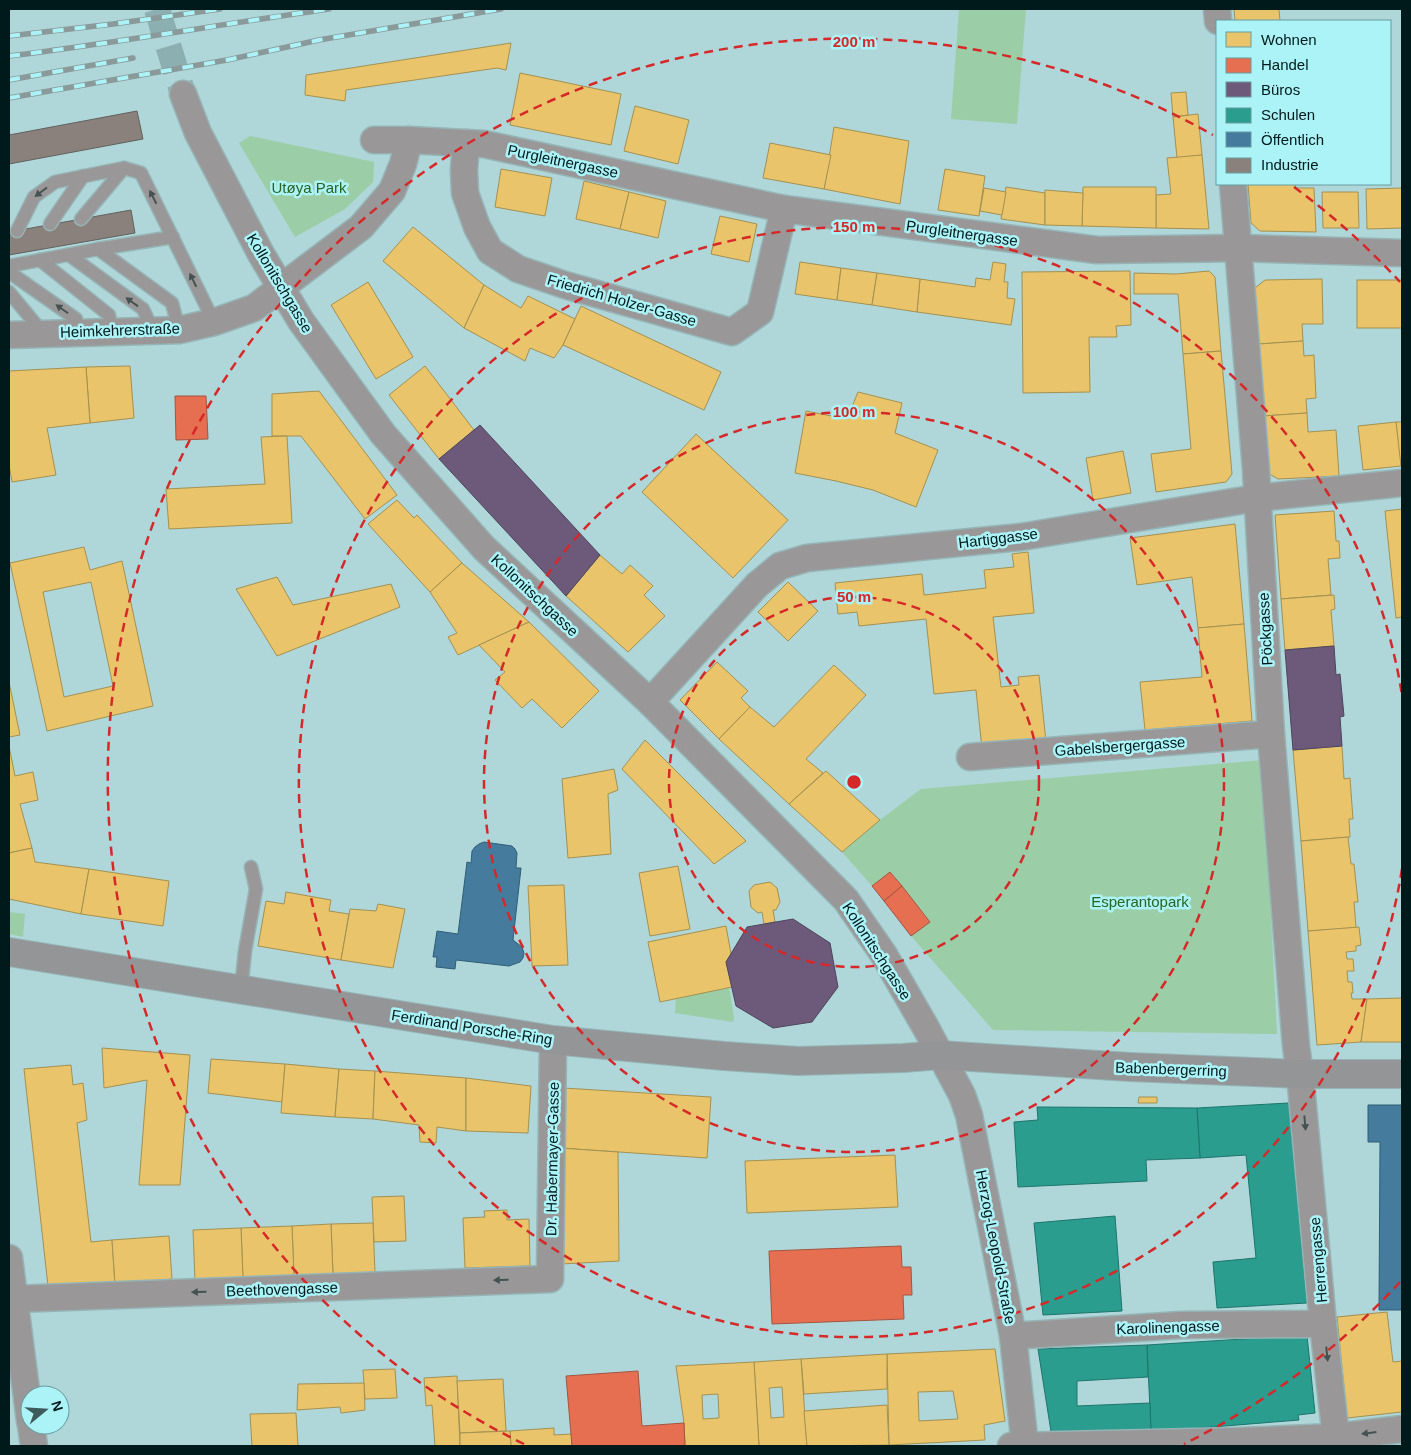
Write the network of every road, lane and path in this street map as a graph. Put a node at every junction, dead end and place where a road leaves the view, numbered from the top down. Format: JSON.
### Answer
{"nodes":[{"id":1,"x":183,"y":94,"type":"tunnel mouth"},
{"id":2,"x":374,"y":140,"type":"dead end"},
{"id":3,"x":409,"y":140,"type":"junction"},
{"id":4,"x":466,"y":143,"type":"junction"},
{"id":5,"x":124,"y":168,"type":"junction"},
{"id":6,"x":83,"y":176,"type":"junction"},
{"id":7,"x":1233,"y":185,"type":"edge"},
{"id":8,"x":784,"y":209,"type":"junction"},
{"id":9,"x":81,"y":219,"type":"dead end"},
{"id":10,"x":50,"y":224,"type":"dead end"},
{"id":11,"x":17,"y":231,"type":"dead end"},
{"id":12,"x":173,"y":237,"type":"junction"},
{"id":13,"x":1239,"y":248,"type":"junction"},
{"id":14,"x":98,"y":249,"type":"junction"},
{"id":15,"x":65,"y":252,"type":"junction"},
{"id":16,"x":1402,"y":253,"type":"edge"},
{"id":17,"x":37,"y":258,"type":"junction"},
{"id":18,"x":9,"y":266,"type":"edge"},
{"id":19,"x":9,"y":272,"type":"edge"},
{"id":20,"x":282,"y":288,"type":"junction"},
{"id":21,"x":9,"y":292,"type":"edge"},
{"id":22,"x":214,"y":322,"type":"junction"},
{"id":23,"x":179,"y":330,"type":"junction"},
{"id":24,"x":153,"y":331,"type":"junction"},
{"id":25,"x":78,"y":332,"type":"junction"},
{"id":26,"x":112,"y":332,"type":"junction"},
{"id":27,"x":43,"y":333,"type":"junction"},
{"id":28,"x":9,"y":335,"type":"edge"},
{"id":29,"x":1402,"y":483,"type":"edge"},
{"id":30,"x":1257,"y":498,"type":"junction"},
{"id":31,"x":650,"y":702,"type":"junction"},
{"id":32,"x":1271,"y":734,"type":"junction"},
{"id":33,"x":970,"y":758,"type":"dead end"},
{"id":34,"x":251,"y":867,"type":"dead end"},
{"id":35,"x":9,"y":952,"type":"edge"},
{"id":36,"x":241,"y":990,"type":"junction"},
{"id":37,"x":553,"y":1040,"type":"junction"},
{"id":38,"x":940,"y":1055,"type":"junction"},
{"id":39,"x":1300,"y":1074,"type":"junction"},
{"id":40,"x":1402,"y":1074,"type":"edge"},
{"id":41,"x":9,"y":1258,"type":"edge"},
{"id":42,"x":550,"y":1278,"type":"joint"},
{"id":43,"x":11,"y":1297,"type":"edge"},
{"id":44,"x":1323,"y":1324,"type":"junction"},
{"id":45,"x":1014,"y":1336,"type":"junction"},
{"id":46,"x":24,"y":1385,"type":"edge"},
{"id":47,"x":1402,"y":1429,"type":"edge"},
{"id":48,"x":1336,"y":1442,"type":"edge"},
{"id":49,"x":1020,"y":1446,"type":"edge"}],
"edges":[{"from":1,"to":20,"type":"street","name":"Kollonitschgasse"},
{"from":2,"to":3,"type":"street","name":"Purgleitnergasse"},
{"from":3,"to":4,"type":"street","name":"Purgleitnergasse"},
{"from":3,"to":20,"type":"street"},
{"from":4,"to":8,"type":"street","name":"Purgleitnergasse"},
{"from":4,"to":8,"type":"street","name":"Friedrich Holzer-Gasse"},
{"from":5,"to":6,"type":"lane"},
{"from":5,"to":9,"type":"lane"},
{"from":12,"to":5,"type":"lane","one_way":true},
{"from":6,"to":10,"type":"lane"},
{"from":6,"to":11,"type":"lane","one_way":true},
{"from":7,"to":13,"type":"street","name":"Pöckgasse"},
{"from":8,"to":13,"type":"street","name":"Purgleitnergasse"},
{"from":12,"to":14,"type":"lane"},
{"from":22,"to":12,"type":"lane","one_way":true},
{"from":13,"to":16,"type":"street","name":"Purgleitnergasse"},
{"from":13,"to":30,"type":"street","name":"Pöckgasse"},
{"from":14,"to":15,"type":"lane"},
{"from":14,"to":23,"type":"lane"},
{"from":15,"to":17,"type":"lane"},
{"from":24,"to":15,"type":"lane","one_way":true},
{"from":17,"to":18,"type":"lane"},
{"from":17,"to":26,"type":"lane"},
{"from":25,"to":19,"type":"lane","one_way":true},
{"from":20,"to":22,"type":"street","name":"Heimkehrerstraße"},
{"from":20,"to":31,"type":"street","name":"Kollonitschgasse"},
{"from":21,"to":27,"type":"lane"},
{"from":22,"to":23,"type":"street","name":"Heimkehrerstraße"},
{"from":23,"to":24,"type":"street","name":"Heimkehrerstraße"},
{"from":24,"to":26,"type":"street","name":"Heimkehrerstraße"},
{"from":25,"to":26,"type":"street","name":"Heimkehrerstraße"},
{"from":25,"to":27,"type":"street","name":"Heimkehrerstraße"},
{"from":27,"to":28,"type":"street","name":"Heimkehrerstraße"},
{"from":29,"to":30,"type":"street","name":"Hartiggasse"},
{"from":30,"to":31,"type":"street","name":"Hartiggasse"},
{"from":30,"to":32,"type":"street","name":"Pöckgasse"},
{"from":31,"to":38,"type":"street","name":"Kollonitschgasse"},
{"from":32,"to":33,"type":"street","name":"Gabelsbergergasse"},
{"from":32,"to":39,"type":"street","name":"Pöckgasse"},
{"from":34,"to":36,"type":"lane"},
{"from":35,"to":36,"type":"street","name":"Ferdinand Porsche-Ring"},
{"from":36,"to":37,"type":"street","name":"Ferdinand Porsche-Ring"},
{"from":37,"to":38,"type":"street","name":"Ferdinand Porsche-Ring"},
{"from":37,"to":42,"type":"street","name":"Dr. Habermayer-Gasse"},
{"from":38,"to":39,"type":"street","name":"Babenbergerring"},
{"from":38,"to":45,"type":"street","name":"Herzog-Leopold-Straße"},
{"from":39,"to":40,"type":"street","name":"Babenbergerring"},
{"from":39,"to":44,"type":"street","name":"Herrengasse","one_way":true},
{"from":41,"to":43,"type":"street"},
{"from":42,"to":43,"type":"street","name":"Beethovengasse","one_way":true},
{"from":43,"to":46,"type":"street"},
{"from":44,"to":45,"type":"street","name":"Karolinengasse"},
{"from":44,"to":48,"type":"street","name":"Herrengasse","one_way":true},
{"from":45,"to":49,"type":"street","name":"Herzog-Leopold-Straße"},
{"from":47,"to":48,"type":"street","one_way":true},
{"from":48,"to":49,"type":"street"}]}
